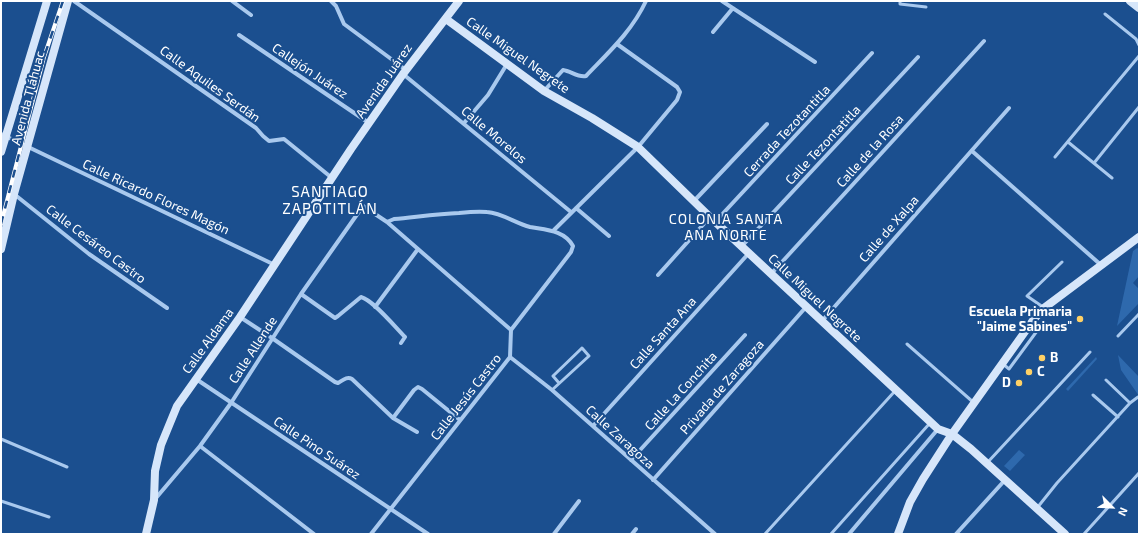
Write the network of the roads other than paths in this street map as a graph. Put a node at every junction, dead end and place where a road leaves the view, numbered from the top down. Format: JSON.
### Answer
{"nodes":[{"id":1,"x":47,"y":1,"type":"edge"},
{"id":2,"x":68,"y":1,"type":"edge"},
{"id":3,"x":74,"y":1,"type":"edge"},
{"id":4,"x":232,"y":1,"type":"edge"},
{"id":5,"x":331,"y":1,"type":"edge"},
{"id":6,"x":459,"y":1,"type":"edge"},
{"id":7,"x":646,"y":1,"type":"edge"},
{"id":8,"x":722,"y":1,"type":"edge"},
{"id":9,"x":900,"y":1,"type":"edge"},
{"id":10,"x":1130,"y":1,"type":"edge"},
{"id":11,"x":926,"y":7,"type":"dead end"},
{"id":12,"x":733,"y":8,"type":"junction"},
{"id":13,"x":1139,"y":8,"type":"edge"},
{"id":14,"x":1105,"y":14,"type":"dead end"},
{"id":15,"x":251,"y":15,"type":"dead end"},
{"id":16,"x":446,"y":18,"type":"junction"},
{"id":17,"x":713,"y":32,"type":"dead end"},
{"id":18,"x":240,"y":35,"type":"dead end"},
{"id":19,"x":984,"y":41,"type":"dead end"},
{"id":20,"x":617,"y":44,"type":"junction"},
{"id":21,"x":1139,"y":45,"type":"edge"},
{"id":22,"x":872,"y":53,"type":"dead end"},
{"id":23,"x":1139,"y":56,"type":"edge"},
{"id":24,"x":918,"y":57,"type":"dead end"},
{"id":25,"x":815,"y":62,"type":"dead end"},
{"id":26,"x":507,"y":64,"type":"junction"},
{"id":27,"x":404,"y":72,"type":"junction"},
{"id":28,"x":544,"y":91,"type":"junction"},
{"id":29,"x":1139,"y":107,"type":"edge"},
{"id":30,"x":1009,"y":108,"type":"dead end"},
{"id":31,"x":369,"y":123,"type":"junction"},
{"id":32,"x":464,"y":123,"type":"junction"},
{"id":33,"x":767,"y":124,"type":"dead end"},
{"id":34,"x":3,"y":135,"type":"edge"},
{"id":35,"x":1068,"y":142,"type":"junction"},
{"id":36,"x":27,"y":147,"type":"junction"},
{"id":37,"x":638,"y":147,"type":"junction"},
{"id":38,"x":972,"y":151,"type":"junction"},
{"id":39,"x":1,"y":152,"type":"edge"},
{"id":40,"x":1055,"y":157,"type":"dead end"},
{"id":41,"x":1094,"y":163,"type":"junction"},
{"id":42,"x":1112,"y":178,"type":"dead end"},
{"id":43,"x":332,"y":179,"type":"junction"},
{"id":44,"x":14,"y":194,"type":"junction"},
{"id":45,"x":694,"y":202,"type":"junction"},
{"id":46,"x":576,"y":208,"type":"junction"},
{"id":47,"x":571,"y":212,"type":"junction"},
{"id":48,"x":713,"y":219,"type":"junction"},
{"id":49,"x":387,"y":222,"type":"junction"},
{"id":50,"x":554,"y":230,"type":"junction"},
{"id":51,"x":609,"y":236,"type":"dead end"},
{"id":52,"x":1138,"y":240,"type":"edge"},
{"id":53,"x":742,"y":247,"type":"junction"},
{"id":54,"x":1,"y":249,"type":"edge"},
{"id":55,"x":418,"y":249,"type":"junction"},
{"id":56,"x":749,"y":253,"type":"junction"},
{"id":57,"x":1062,"y":262,"type":"dead end"},
{"id":58,"x":275,"y":265,"type":"junction"},
{"id":59,"x":1101,"y":265,"type":"junction"},
{"id":60,"x":771,"y":274,"type":"junction"},
{"id":61,"x":658,"y":275,"type":"dead end"},
{"id":62,"x":301,"y":294,"type":"junction"},
{"id":63,"x":375,"y":307,"type":"junction"},
{"id":64,"x":806,"y":307,"type":"junction"},
{"id":65,"x":167,"y":308,"type":"dead end"},
{"id":66,"x":1044,"y":308,"type":"junction"},
{"id":67,"x":1139,"y":314,"type":"edge"},
{"id":68,"x":240,"y":317,"type":"junction"},
{"id":69,"x":822,"y":321,"type":"junction"},
{"id":70,"x":511,"y":330,"type":"junction"},
{"id":71,"x":1037,"y":332,"type":"dead end"},
{"id":72,"x":745,"y":335,"type":"dead end"},
{"id":73,"x":1118,"y":336,"type":"dead end"},
{"id":74,"x":272,"y":338,"type":"junction"},
{"id":75,"x":401,"y":343,"type":"dead end"},
{"id":76,"x":907,"y":344,"type":"dead end"},
{"id":77,"x":1090,"y":352,"type":"dead end"},
{"id":78,"x":510,"y":356,"type":"junction"},
{"id":79,"x":1003,"y":364,"type":"junction"},
{"id":80,"x":196,"y":378,"type":"junction"},
{"id":81,"x":1106,"y":380,"type":"dead end"},
{"id":82,"x":559,"y":382,"type":"junction"},
{"id":83,"x":552,"y":390,"type":"junction"},
{"id":84,"x":896,"y":390,"type":"junction"},
{"id":85,"x":1093,"y":395,"type":"dead end"},
{"id":86,"x":1138,"y":397,"type":"dead end"},
{"id":87,"x":231,"y":403,"type":"junction"},
{"id":88,"x":974,"y":403,"type":"junction"},
{"id":89,"x":1130,"y":404,"type":"junction"},
{"id":90,"x":1118,"y":417,"type":"junction"},
{"id":91,"x":393,"y":418,"type":"junction"},
{"id":92,"x":460,"y":420,"type":"junction"},
{"id":93,"x":931,"y":422,"type":"junction"},
{"id":94,"x":593,"y":426,"type":"junction"},
{"id":95,"x":938,"y":429,"type":"junction"},
{"id":96,"x":417,"y":432,"type":"dead end"},
{"id":97,"x":952,"y":434,"type":"junction"},
{"id":98,"x":1,"y":439,"type":"edge"},
{"id":99,"x":200,"y":446,"type":"junction"},
{"id":100,"x":631,"y":460,"type":"junction"},
{"id":101,"x":987,"y":463,"type":"junction"},
{"id":102,"x":66,"y":467,"type":"dead end"},
{"id":103,"x":1139,"y":473,"type":"edge"},
{"id":104,"x":653,"y":480,"type":"junction"},
{"id":105,"x":1005,"y":480,"type":"junction"},
{"id":106,"x":154,"y":500,"type":"junction"},
{"id":107,"x":1,"y":501,"type":"edge"},
{"id":108,"x":579,"y":501,"type":"dead end"},
{"id":109,"x":1037,"y":508,"type":"junction"},
{"id":110,"x":390,"y":510,"type":"junction"},
{"id":111,"x":49,"y":517,"type":"dead end"},
{"id":112,"x":636,"y":529,"type":"dead end"},
{"id":113,"x":146,"y":534,"type":"edge"},
{"id":114,"x":314,"y":534,"type":"edge"},
{"id":115,"x":371,"y":534,"type":"edge"},
{"id":116,"x":428,"y":534,"type":"edge"},
{"id":117,"x":554,"y":534,"type":"edge"},
{"id":118,"x":632,"y":534,"type":"edge"},
{"id":119,"x":715,"y":534,"type":"edge"},
{"id":120,"x":765,"y":534,"type":"edge"},
{"id":121,"x":831,"y":534,"type":"edge"},
{"id":122,"x":849,"y":534,"type":"edge"},
{"id":123,"x":898,"y":534,"type":"edge"},
{"id":124,"x":956,"y":534,"type":"edge"},
{"id":125,"x":1065,"y":534,"type":"edge"},
{"id":126,"x":1084,"y":534,"type":"edge"}],
"edges":[{"from":1,"to":34,"type":"street","name":"Avenida Tláhuac"},
{"from":2,"to":36,"type":"street","name":"Avenida Tláhuac"},
{"from":3,"to":43,"type":"street","name":"Calle Aquiles Serdán"},
{"from":4,"to":15,"type":"street"},
{"from":5,"to":27,"type":"street","name":"Calle Morelos"},
{"from":6,"to":16,"type":"street","name":"Avenida Juárez"},
{"from":7,"to":20,"type":"street"},
{"from":8,"to":12,"type":"street"},
{"from":9,"to":11,"type":"lane"},
{"from":10,"to":13,"type":"street"},
{"from":12,"to":17,"type":"street"},
{"from":12,"to":25,"type":"street"},
{"from":14,"to":21,"type":"lane"},
{"from":16,"to":26,"type":"street","name":"Calle Miguel Negrete"},
{"from":16,"to":27,"type":"street","name":"Avenida Juárez"},
{"from":18,"to":31,"type":"street","name":"Callejón Juárez"},
{"from":19,"to":60,"type":"street","name":"Calle de la Rosa"},
{"from":20,"to":28,"type":"street"},
{"from":20,"to":37,"type":"street"},
{"from":22,"to":48,"type":"street","name":"Cerrada Tezotantitla"},
{"from":23,"to":35,"type":"lane"},
{"from":24,"to":53,"type":"street","name":"Calle Tezontatitla"},
{"from":26,"to":28,"type":"street","name":"Calle Miguel Negrete"},
{"from":26,"to":32,"type":"street"},
{"from":27,"to":31,"type":"street","name":"Avenida Juárez"},
{"from":27,"to":32,"type":"street","name":"Calle Morelos"},
{"from":28,"to":37,"type":"street","name":"Calle Miguel Negrete"},
{"from":29,"to":41,"type":"lane"},
{"from":30,"to":38,"type":"street","name":"Calle de Xalpa"},
{"from":31,"to":43,"type":"street","name":"Avenida Juárez"},
{"from":32,"to":47,"type":"street","name":"Calle Morelos"},
{"from":33,"to":45,"type":"street"},
{"from":34,"to":36,"type":"street","name":"Calle Ricardo Flores Magón"},
{"from":34,"to":39,"type":"street","name":"Avenida Tláhuac"},
{"from":35,"to":40,"type":"lane"},
{"from":35,"to":41,"type":"lane"},
{"from":36,"to":44,"type":"street","name":"Avenida Tláhuac"},
{"from":36,"to":58,"type":"street","name":"Calle Ricardo Flores Magón"},
{"from":37,"to":45,"type":"street","name":"Calle Miguel Negrete"},
{"from":37,"to":46,"type":"street"},
{"from":38,"to":59,"type":"street"},
{"from":38,"to":69,"type":"street","name":"Calle de Xalpa"},
{"from":41,"to":42,"type":"lane"},
{"from":43,"to":58,"type":"street","name":"Calle Aldama"},
{"from":44,"to":54,"type":"street","name":"Avenida Tláhuac"},
{"from":44,"to":65,"type":"street","name":"Calle Cesáreo Castro"},
{"from":45,"to":48,"type":"street","name":"Calle Miguel Negrete"},
{"from":46,"to":47,"type":"street"},
{"from":46,"to":51,"type":"street"},
{"from":47,"to":50,"type":"street"},
{"from":48,"to":53,"type":"street","name":"Calle Miguel Negrete"},
{"from":48,"to":61,"type":"street","name":"Cerrada Tezotantitla"},
{"from":49,"to":50,"type":"street"},
{"from":49,"to":55,"type":"street"},
{"from":49,"to":62,"type":"street","name":"Calle Allende"},
{"from":50,"to":70,"type":"street"},
{"from":52,"to":59,"type":"street"},
{"from":53,"to":56,"type":"street","name":"Calle Miguel Negrete"},
{"from":55,"to":63,"type":"street"},
{"from":55,"to":70,"type":"street"},
{"from":56,"to":60,"type":"street","name":"Calle Miguel Negrete"},
{"from":56,"to":94,"type":"street","name":"Calle Santa Ana"},
{"from":57,"to":66,"type":"lane"},
{"from":58,"to":68,"type":"street","name":"Calle Aldama"},
{"from":59,"to":66,"type":"street"},
{"from":60,"to":64,"type":"street","name":"Calle Miguel Negrete"},
{"from":62,"to":63,"type":"street"},
{"from":62,"to":74,"type":"street","name":"Calle Allende"},
{"from":63,"to":75,"type":"street"},
{"from":64,"to":69,"type":"street","name":"Calle Miguel Negrete"},
{"from":64,"to":104,"type":"street","name":"Privada de Zaragoza"},
{"from":66,"to":79,"type":"street"},
{"from":67,"to":73,"type":"lane"},
{"from":68,"to":74,"type":"street"},
{"from":68,"to":80,"type":"street","name":"Calle Aldama"},
{"from":69,"to":84,"type":"street","name":"Calle Miguel Negrete"},
{"from":70,"to":78,"type":"street","name":"Calle Jesús Castro"},
{"from":71,"to":79,"type":"lane"},
{"from":72,"to":100,"type":"street","name":"Calle La Conchita"},
{"from":74,"to":87,"type":"street","name":"Calle Allende"},
{"from":74,"to":91,"type":"street"},
{"from":76,"to":88,"type":"lane"},
{"from":77,"to":101,"type":"lane"},
{"from":78,"to":83,"type":"street","name":"Calle Zaragoza"},
{"from":78,"to":92,"type":"street","name":"Calle Jesús Castro"},
{"from":79,"to":88,"type":"street"},
{"from":80,"to":87,"type":"street","name":"Calle Pino Suárez"},
{"from":80,"to":106,"type":"street","name":"Calle Aldama"},
{"from":81,"to":89,"type":"lane"},
{"from":82,"to":82,"type":"lane"},
{"from":82,"to":83,"type":"lane"},
{"from":83,"to":94,"type":"street","name":"Calle Zaragoza"},
{"from":84,"to":93,"type":"street","name":"Calle Miguel Negrete"},
{"from":84,"to":120,"type":"lane"},
{"from":85,"to":90,"type":"lane"},
{"from":86,"to":89,"type":"lane"},
{"from":87,"to":99,"type":"street","name":"Calle Allende"},
{"from":87,"to":110,"type":"street","name":"Calle Pino Suárez"},
{"from":88,"to":97,"type":"street"},
{"from":89,"to":90,"type":"lane"},
{"from":90,"to":109,"type":"lane"},
{"from":91,"to":92,"type":"street"},
{"from":91,"to":96,"type":"street"},
{"from":92,"to":110,"type":"street","name":"Calle Jesús Castro"},
{"from":93,"to":95,"type":"street","name":"Calle Miguel Negrete"},
{"from":93,"to":121,"type":"lane"},
{"from":94,"to":100,"type":"street","name":"Calle Zaragoza"},
{"from":95,"to":97,"type":"street","name":"Calle Miguel Negrete"},
{"from":95,"to":122,"type":"street"},
{"from":97,"to":101,"type":"street","name":"Calle Miguel Negrete"},
{"from":97,"to":123,"type":"street"},
{"from":98,"to":102,"type":"lane"},
{"from":99,"to":106,"type":"street","name":"Calle Allende"},
{"from":99,"to":114,"type":"street"},
{"from":100,"to":104,"type":"street","name":"Calle Zaragoza"},
{"from":101,"to":105,"type":"street","name":"Calle Miguel Negrete"},
{"from":103,"to":126,"type":"lane"},
{"from":104,"to":119,"type":"street","name":"Calle Zaragoza"},
{"from":105,"to":109,"type":"street","name":"Calle Miguel Negrete"},
{"from":105,"to":124,"type":"street"},
{"from":106,"to":113,"type":"street","name":"Calle Aldama"},
{"from":107,"to":111,"type":"lane"},
{"from":108,"to":117,"type":"street"},
{"from":109,"to":125,"type":"street","name":"Calle Miguel Negrete"},
{"from":110,"to":115,"type":"street","name":"Calle Jesús Castro"},
{"from":110,"to":116,"type":"street","name":"Calle Pino Suárez"},
{"from":112,"to":118,"type":"street"}]}
